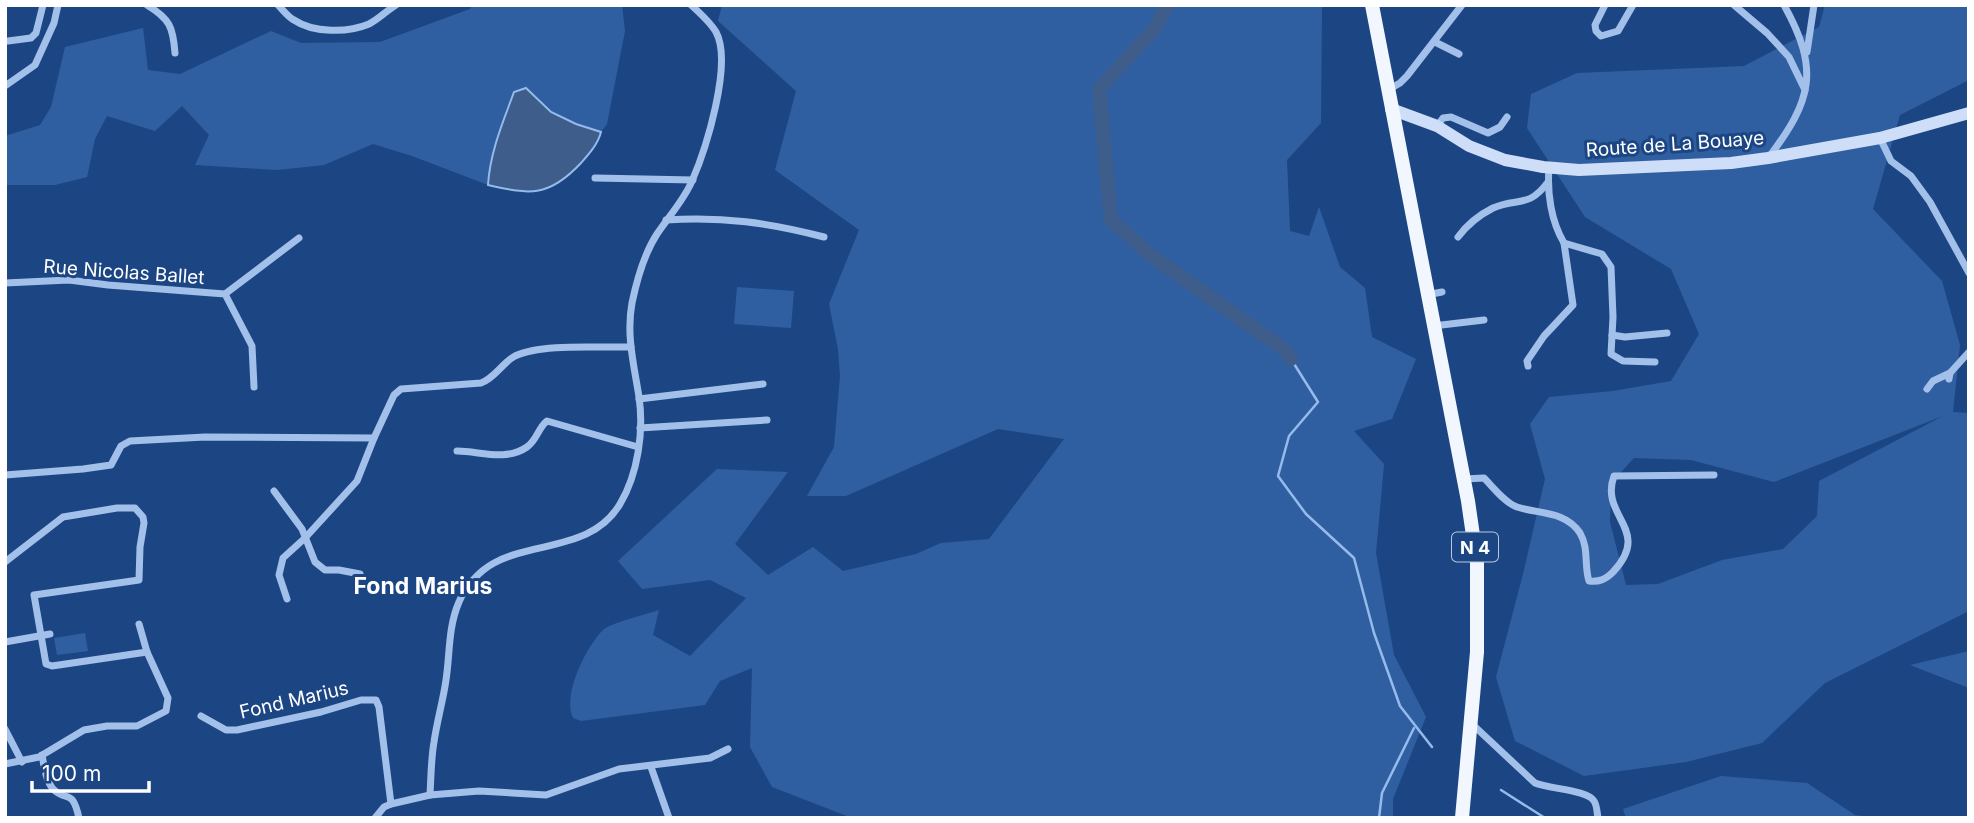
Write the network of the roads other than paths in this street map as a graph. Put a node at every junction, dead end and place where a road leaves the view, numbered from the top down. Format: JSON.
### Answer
{"nodes":[{"id":1,"x":43,"y":5,"type":"edge"},
{"id":2,"x":58,"y":5,"type":"edge"},
{"id":3,"x":148,"y":5,"type":"edge"},
{"id":4,"x":278,"y":5,"type":"edge"},
{"id":5,"x":396,"y":5,"type":"edge"},
{"id":6,"x":691,"y":5,"type":"edge"},
{"id":7,"x":1372,"y":5,"type":"edge"},
{"id":8,"x":1462,"y":5,"type":"edge"},
{"id":9,"x":1605,"y":5,"type":"edge"},
{"id":10,"x":1633,"y":5,"type":"edge"},
{"id":11,"x":1734,"y":5,"type":"edge"},
{"id":12,"x":1784,"y":5,"type":"edge"},
{"id":13,"x":1814,"y":5,"type":"edge"},
{"id":14,"x":8,"y":41,"type":"dead end"},
{"id":15,"x":1435,"y":42,"type":"junction"},
{"id":16,"x":175,"y":53,"type":"dead end"},
{"id":17,"x":1459,"y":54,"type":"dead end"},
{"id":18,"x":1806,"y":56,"type":"junction"},
{"id":19,"x":5,"y":86,"type":"edge"},
{"id":20,"x":1387,"y":90,"type":"junction"},
{"id":21,"x":1805,"y":90,"type":"junction"},
{"id":22,"x":1391,"y":109,"type":"junction"},
{"id":23,"x":1969,"y":113,"type":"edge"},
{"id":24,"x":1507,"y":117,"type":"dead end"},
{"id":25,"x":1437,"y":126,"type":"junction"},
{"id":26,"x":1880,"y":138,"type":"junction"},
{"id":27,"x":1768,"y":158,"type":"junction"},
{"id":28,"x":1549,"y":168,"type":"junction"},
{"id":29,"x":595,"y":178,"type":"dead end"},
{"id":30,"x":692,"y":180,"type":"junction"},
{"id":31,"x":1548,"y":181,"type":"junction"},
{"id":32,"x":666,"y":220,"type":"junction"},
{"id":33,"x":824,"y":237,"type":"dead end"},
{"id":34,"x":1458,"y":237,"type":"dead end"},
{"id":35,"x":299,"y":238,"type":"dead end"},
{"id":36,"x":1564,"y":243,"type":"junction"},
{"id":37,"x":1969,"y":272,"type":"edge"},
{"id":38,"x":5,"y":283,"type":"edge"},
{"id":39,"x":1442,"y":292,"type":"dead end"},
{"id":40,"x":225,"y":295,"type":"junction"},
{"id":41,"x":1426,"y":295,"type":"junction"},
{"id":42,"x":1484,"y":320,"type":"dead end"},
{"id":43,"x":1433,"y":326,"type":"junction"},
{"id":44,"x":1667,"y":333,"type":"dead end"},
{"id":45,"x":1612,"y":335,"type":"junction"},
{"id":46,"x":631,"y":347,"type":"junction"},
{"id":47,"x":1969,"y":352,"type":"edge"},
{"id":48,"x":1655,"y":362,"type":"dead end"},
{"id":49,"x":1528,"y":366,"type":"dead end"},
{"id":50,"x":763,"y":384,"type":"dead end"},
{"id":51,"x":254,"y":387,"type":"dead end"},
{"id":52,"x":1927,"y":389,"type":"dead end"},
{"id":53,"x":639,"y":399,"type":"junction"},
{"id":54,"x":767,"y":420,"type":"dead end"},
{"id":55,"x":640,"y":428,"type":"junction"},
{"id":56,"x":374,"y":438,"type":"junction"},
{"id":57,"x":638,"y":447,"type":"junction"},
{"id":58,"x":457,"y":451,"type":"dead end"},
{"id":59,"x":5,"y":475,"type":"edge"},
{"id":60,"x":1714,"y":475,"type":"dead end"},
{"id":61,"x":1464,"y":479,"type":"junction"},
{"id":62,"x":274,"y":491,"type":"dead end"},
{"id":63,"x":305,"y":538,"type":"junction"},
{"id":64,"x":5,"y":562,"type":"edge"},
{"id":65,"x":360,"y":574,"type":"dead end"},
{"id":66,"x":287,"y":599,"type":"dead end"},
{"id":67,"x":139,"y":624,"type":"dead end"},
{"id":68,"x":50,"y":634,"type":"dead end"},
{"id":69,"x":40,"y":636,"type":"junction"},
{"id":70,"x":5,"y":642,"type":"edge"},
{"id":71,"x":147,"y":652,"type":"junction"},
{"id":72,"x":201,"y":716,"type":"dead end"},
{"id":73,"x":1471,"y":723,"type":"junction"},
{"id":74,"x":5,"y":729,"type":"edge"},
{"id":75,"x":728,"y":749,"type":"dead end"},
{"id":76,"x":42,"y":755,"type":"junction"},
{"id":77,"x":22,"y":762,"type":"junction"},
{"id":78,"x":5,"y":764,"type":"edge"},
{"id":79,"x":651,"y":767,"type":"junction"},
{"id":80,"x":430,"y":795,"type":"junction"},
{"id":81,"x":391,"y":804,"type":"junction"},
{"id":82,"x":79,"y":818,"type":"edge"},
{"id":83,"x":374,"y":818,"type":"edge"},
{"id":84,"x":669,"y":818,"type":"edge"},
{"id":85,"x":1462,"y":818,"type":"edge"},
{"id":86,"x":1598,"y":818,"type":"edge"}],
"edges":[{"from":1,"to":14,"type":"street"},
{"from":2,"to":19,"type":"street"},
{"from":3,"to":16,"type":"street"},
{"from":4,"to":5,"type":"street"},
{"from":6,"to":30,"type":"street"},
{"from":7,"to":20,"type":"highway","number":"N 4"},
{"from":8,"to":15,"type":"street"},
{"from":9,"to":10,"type":"street"},
{"from":11,"to":21,"type":"street"},
{"from":12,"to":18,"type":"street"},
{"from":13,"to":18,"type":"street"},
{"from":15,"to":17,"type":"street"},
{"from":15,"to":20,"type":"street"},
{"from":18,"to":21,"type":"street"},
{"from":20,"to":22,"type":"highway","number":"N 4"},
{"from":21,"to":27,"type":"street"},
{"from":22,"to":25,"type":"main road","name":"Route de La Bouaye"},
{"from":22,"to":41,"type":"highway","number":"N 4"},
{"from":23,"to":26,"type":"main road","name":"Route de La Bouaye"},
{"from":24,"to":25,"type":"street"},
{"from":25,"to":28,"type":"main road","name":"Route de La Bouaye"},
{"from":26,"to":27,"type":"main road","name":"Route de La Bouaye"},
{"from":26,"to":37,"type":"street"},
{"from":27,"to":28,"type":"main road","name":"Route de La Bouaye"},
{"from":28,"to":31,"type":"street"},
{"from":29,"to":30,"type":"street"},
{"from":30,"to":32,"type":"street"},
{"from":31,"to":34,"type":"street"},
{"from":31,"to":36,"type":"street"},
{"from":32,"to":33,"type":"street"},
{"from":32,"to":46,"type":"street"},
{"from":35,"to":40,"type":"street"},
{"from":36,"to":45,"type":"street"},
{"from":36,"to":49,"type":"street"},
{"from":38,"to":40,"type":"street","name":"Rue Nicolas Ballet"},
{"from":39,"to":41,"type":"street"},
{"from":40,"to":51,"type":"street","name":"Rue Nicolas Ballet"},
{"from":41,"to":43,"type":"highway","number":"N 4"},
{"from":42,"to":43,"type":"street"},
{"from":43,"to":61,"type":"highway","number":"N 4"},
{"from":44,"to":45,"type":"street"},
{"from":45,"to":48,"type":"street"},
{"from":46,"to":53,"type":"street"},
{"from":46,"to":56,"type":"street"},
{"from":47,"to":52,"type":"street"},
{"from":50,"to":53,"type":"street"},
{"from":53,"to":55,"type":"street"},
{"from":54,"to":55,"type":"street"},
{"from":55,"to":57,"type":"street"},
{"from":56,"to":59,"type":"street"},
{"from":56,"to":63,"type":"street"},
{"from":57,"to":58,"type":"street"},
{"from":57,"to":80,"type":"street"},
{"from":60,"to":61,"type":"street"},
{"from":61,"to":73,"type":"highway","number":"N 4"},
{"from":62,"to":63,"type":"street"},
{"from":63,"to":65,"type":"street"},
{"from":63,"to":66,"type":"street"},
{"from":64,"to":69,"type":"street"},
{"from":67,"to":71,"type":"street"},
{"from":68,"to":69,"type":"street"},
{"from":69,"to":70,"type":"street"},
{"from":69,"to":71,"type":"street"},
{"from":71,"to":76,"type":"street"},
{"from":72,"to":81,"type":"street","name":"Fond Marius"},
{"from":73,"to":85,"type":"highway","number":"N 4"},
{"from":73,"to":86,"type":"street"},
{"from":74,"to":77,"type":"street"},
{"from":75,"to":79,"type":"street"},
{"from":76,"to":77,"type":"street"},
{"from":76,"to":82,"type":"street"},
{"from":77,"to":78,"type":"street"},
{"from":79,"to":80,"type":"street"},
{"from":79,"to":84,"type":"street"},
{"from":80,"to":81,"type":"street"},
{"from":81,"to":83,"type":"street"}]}
